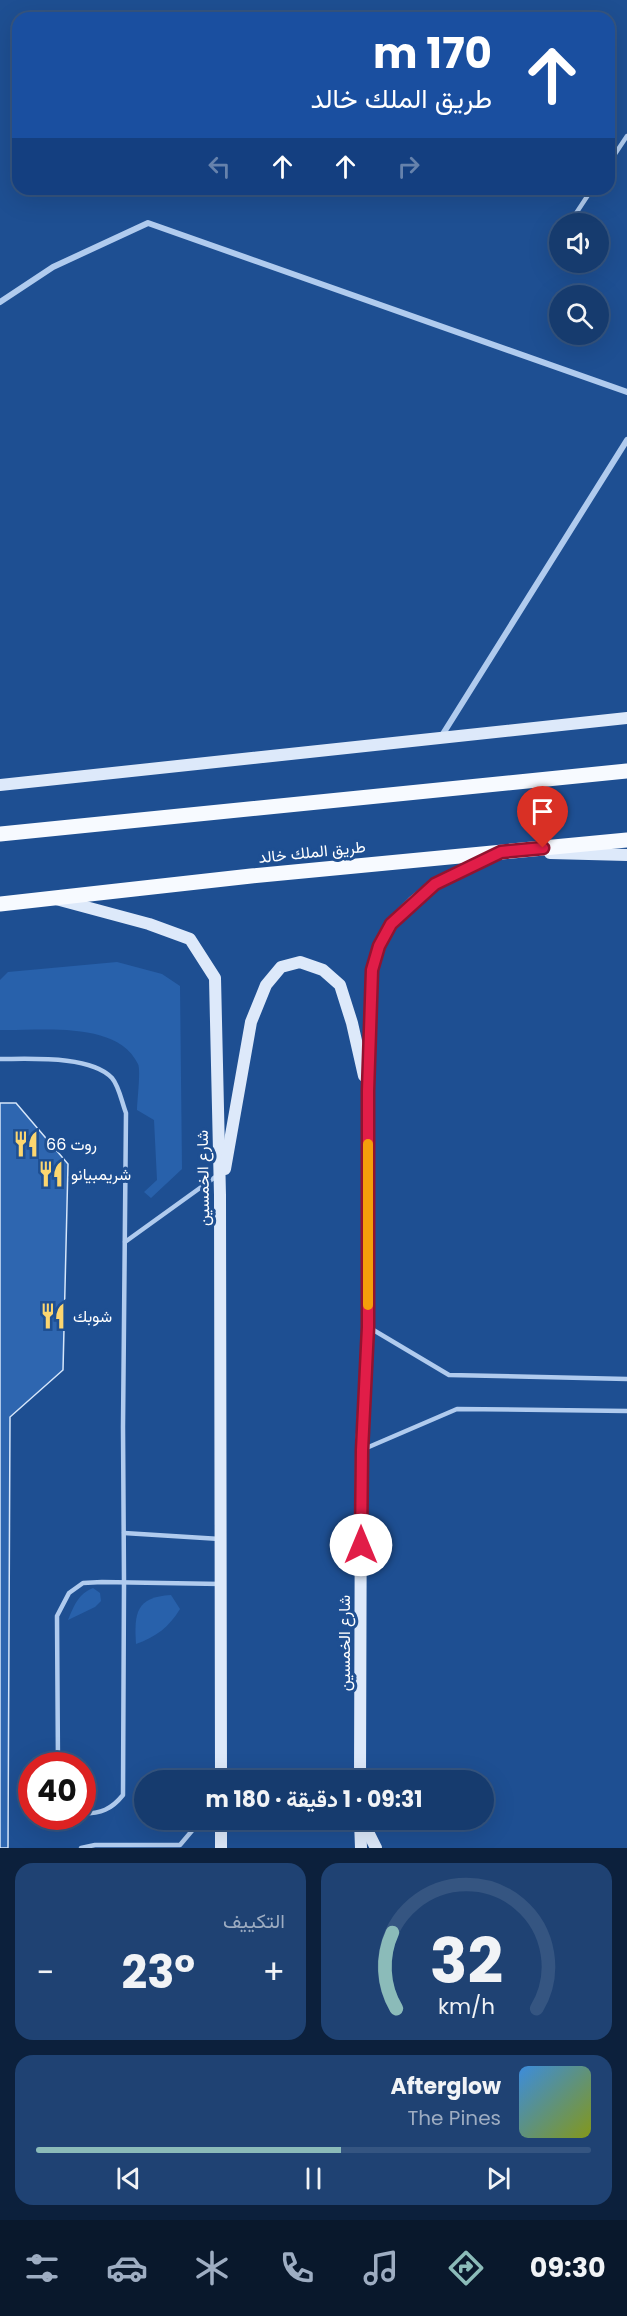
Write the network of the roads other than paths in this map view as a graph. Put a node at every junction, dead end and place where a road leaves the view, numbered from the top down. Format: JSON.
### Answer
{"nodes":[{"id":1,"x":627,"y":136,"type":"edge"},
{"id":2,"x":615,"y":154,"type":"edge"},
{"id":3,"x":588,"y":195,"type":"edge"},
{"id":4,"x":576,"y":213,"type":"edge"},
{"id":5,"x":0,"y":302,"type":"edge"},
{"id":6,"x":627,"y":392,"type":"edge"},
{"id":7,"x":627,"y":440,"type":"edge"},
{"id":8,"x":627,"y":718,"type":"edge"},
{"id":9,"x":440,"y":739,"type":"junction"},
{"id":10,"x":627,"y":771,"type":"edge"},
{"id":11,"x":0,"y":785,"type":"edge"},
{"id":12,"x":0,"y":834,"type":"edge"},
{"id":13,"x":627,"y":840,"type":"edge"},
{"id":14,"x":501,"y":852,"type":"junction"},
{"id":15,"x":627,"y":855,"type":"edge"},
{"id":16,"x":54,"y":899,"type":"junction"},
{"id":17,"x":0,"y":904,"type":"edge"},
{"id":18,"x":0,"y":909,"type":"edge"},
{"id":19,"x":0,"y":1059,"type":"edge"},
{"id":20,"x":368,"y":1091,"type":"junction"},
{"id":21,"x":220,"y":1173,"type":"junction"},
{"id":22,"x":220,"y":1195,"type":"junction"},
{"id":23,"x":125,"y":1242,"type":"junction"},
{"id":24,"x":368,"y":1327,"type":"junction"},
{"id":25,"x":627,"y":1379,"type":"edge"},
{"id":26,"x":627,"y":1411,"type":"edge"},
{"id":27,"x":362,"y":1450,"type":"junction"},
{"id":28,"x":124,"y":1533,"type":"junction"},
{"id":29,"x":222,"y":1539,"type":"junction"},
{"id":30,"x":124,"y":1582,"type":"junction"},
{"id":31,"x":222,"y":1584,"type":"junction"},
{"id":32,"x":58,"y":1752,"type":"edge"},
{"id":33,"x":221,"y":1770,"type":"edge"},
{"id":34,"x":360,"y":1770,"type":"edge"},
{"id":35,"x":96,"y":1813,"type":"edge"},
{"id":36,"x":193,"y":1830,"type":"edge"},
{"id":37,"x":221,"y":1830,"type":"edge"},
{"id":38,"x":361,"y":1830,"type":"edge"},
{"id":39,"x":366,"y":1830,"type":"edge"},
{"id":40,"x":81,"y":1848,"type":"edge"},
{"id":41,"x":221,"y":1848,"type":"edge"},
{"id":42,"x":361,"y":1848,"type":"edge"},
{"id":43,"x":376,"y":1848,"type":"edge"}],
"edges":[{"from":1,"to":2,"type":"lane"},
{"from":3,"to":4,"type":"lane"},
{"from":5,"to":6,"type":"street"},
{"from":7,"to":9,"type":"street"},
{"from":8,"to":9,"type":"street"},
{"from":9,"to":11,"type":"street"},
{"from":10,"to":12,"type":"main road"},
{"from":13,"to":14,"type":"main road","name":"طريق الملك خالد"},
{"from":14,"to":15,"type":"street"},
{"from":14,"to":16,"type":"main road","name":"طريق الملك خالد"},
{"from":14,"to":20,"type":"street","name":"شارع الخمسين"},
{"from":16,"to":17,"type":"main road","name":"طريق الملك خالد"},
{"from":16,"to":18,"type":"street"},
{"from":16,"to":21,"type":"street","name":"شارع الخمسين"},
{"from":19,"to":23,"type":"lane"},
{"from":20,"to":22,"type":"street"},
{"from":20,"to":24,"type":"street","name":"شارع الخمسين"},
{"from":21,"to":22,"type":"street","name":"شارع الخمسين"},
{"from":21,"to":23,"type":"lane"},
{"from":22,"to":29,"type":"street","name":"شارع الخمسين"},
{"from":23,"to":28,"type":"lane"},
{"from":24,"to":25,"type":"lane"},
{"from":24,"to":27,"type":"street","name":"شارع الخمسين"},
{"from":26,"to":27,"type":"lane"},
{"from":27,"to":34,"type":"street","name":"شارع الخمسين"},
{"from":28,"to":29,"type":"lane"},
{"from":28,"to":30,"type":"lane"},
{"from":29,"to":31,"type":"street","name":"شارع الخمسين"},
{"from":30,"to":31,"type":"lane"},
{"from":30,"to":32,"type":"lane"},
{"from":30,"to":35,"type":"lane"},
{"from":31,"to":33,"type":"street","name":"شارع الخمسين"},
{"from":36,"to":40,"type":"lane"},
{"from":37,"to":41,"type":"street"},
{"from":38,"to":42,"type":"street"},
{"from":39,"to":43,"type":"street"}]}
